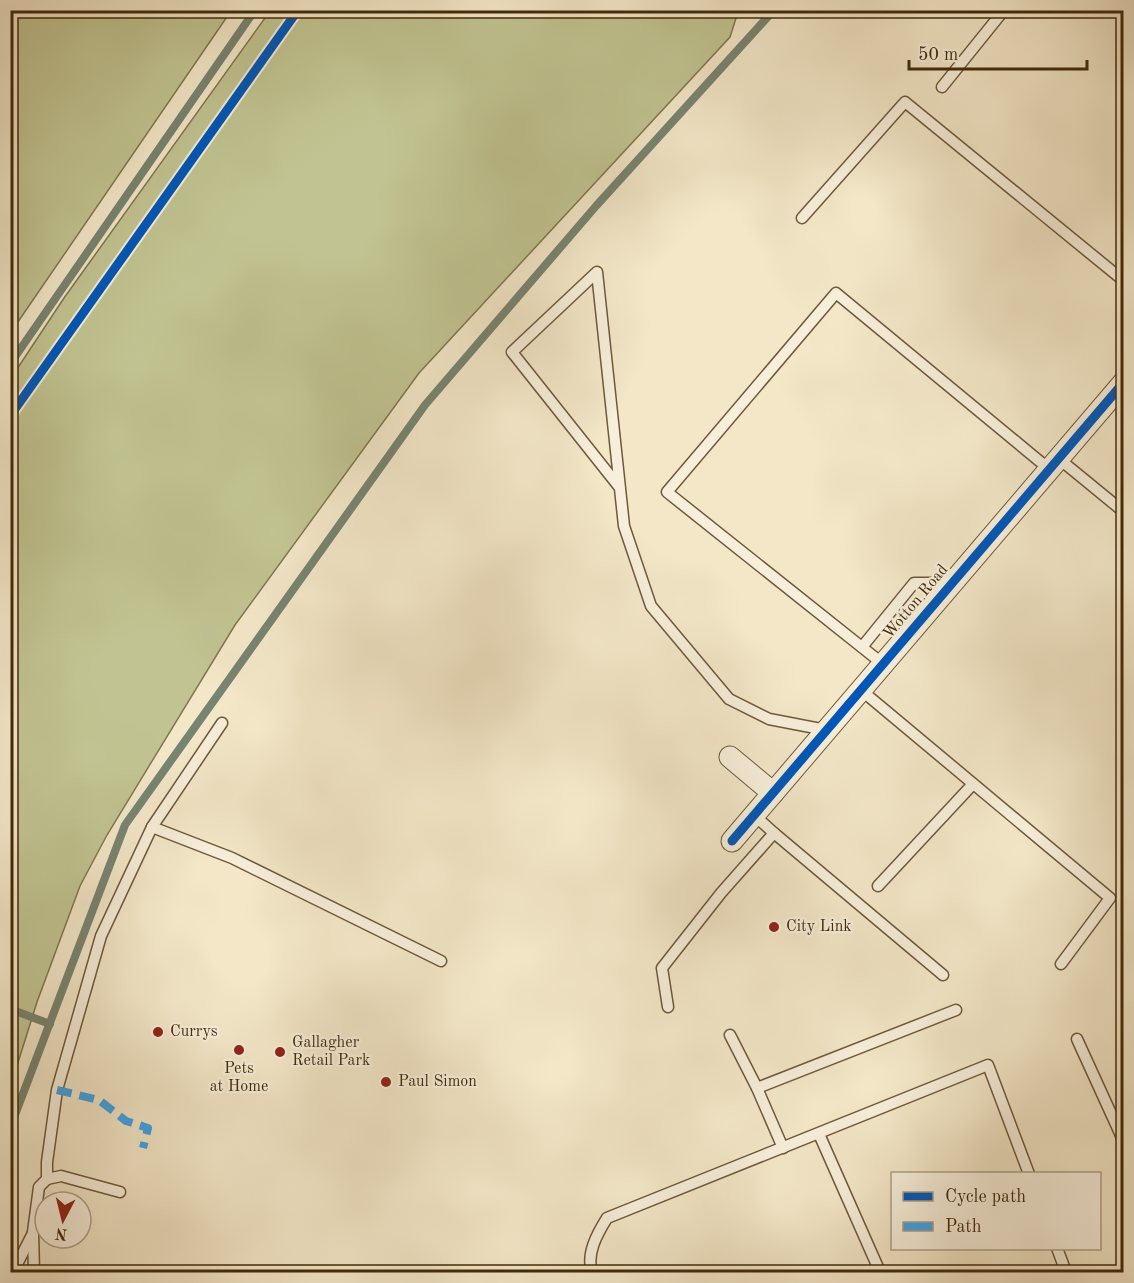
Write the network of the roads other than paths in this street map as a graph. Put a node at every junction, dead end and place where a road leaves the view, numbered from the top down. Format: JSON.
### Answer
{"nodes":[{"id":1,"x":1004,"y":10,"type":"edge"},
{"id":2,"x":1119,"y":10,"type":"edge"},
{"id":3,"x":1124,"y":14,"type":"edge"},
{"id":4,"x":942,"y":87,"type":"dead end"},
{"id":5,"x":802,"y":219,"type":"dead end"},
{"id":6,"x":1124,"y":281,"type":"edge"},
{"id":7,"x":1124,"y":382,"type":"edge"},
{"id":8,"x":1054,"y":464,"type":"junction"},
{"id":9,"x":620,"y":488,"type":"junction"},
{"id":10,"x":1124,"y":512,"type":"edge"},
{"id":11,"x":952,"y":583,"type":"junction"},
{"id":12,"x":862,"y":647,"type":"junction"},
{"id":13,"x":883,"y":664,"type":"junction"},
{"id":14,"x":861,"y":690,"type":"junction"},
{"id":15,"x":222,"y":723,"type":"dead end"},
{"id":16,"x":826,"y":730,"type":"junction"},
{"id":17,"x":730,"y":757,"type":"dead end"},
{"id":18,"x":973,"y":784,"type":"junction"},
{"id":19,"x":772,"y":794,"type":"junction"},
{"id":20,"x":754,"y":815,"type":"junction"},
{"id":21,"x":152,"y":827,"type":"junction"},
{"id":22,"x":774,"y":833,"type":"junction"},
{"id":23,"x":732,"y":841,"type":"dead end"},
{"id":24,"x":878,"y":886,"type":"dead end"},
{"id":25,"x":441,"y":960,"type":"dead end"},
{"id":26,"x":1061,"y":964,"type":"dead end"},
{"id":27,"x":943,"y":975,"type":"dead end"},
{"id":28,"x":668,"y":1007,"type":"dead end"},
{"id":29,"x":956,"y":1010,"type":"dead end"},
{"id":30,"x":730,"y":1035,"type":"dead end"},
{"id":31,"x":1077,"y":1039,"type":"dead end"},
{"id":32,"x":757,"y":1088,"type":"junction"},
{"id":33,"x":819,"y":1134,"type":"junction"},
{"id":34,"x":1124,"y":1142,"type":"edge"},
{"id":35,"x":783,"y":1148,"type":"junction"},
{"id":36,"x":1029,"y":1172,"type":"edge"},
{"id":37,"x":47,"y":1179,"type":"junction"},
{"id":38,"x":39,"y":1190,"type":"edge"},
{"id":39,"x":120,"y":1192,"type":"dead end"},
{"id":40,"x":33,"y":1232,"type":"edge"},
{"id":41,"x":33,"y":1250,"type":"edge"},
{"id":42,"x":1058,"y":1250,"type":"edge"},
{"id":43,"x":13,"y":1272,"type":"edge"},
{"id":44,"x":34,"y":1272,"type":"edge"},
{"id":45,"x":592,"y":1272,"type":"edge"},
{"id":46,"x":880,"y":1272,"type":"edge"},
{"id":47,"x":1066,"y":1272,"type":"edge"}],
"edges":[{"from":1,"to":4,"type":"lane"},
{"from":2,"to":3,"type":"lane"},
{"from":5,"to":6,"type":"lane"},
{"from":7,"to":8,"type":"street","name":"Wotton Road"},
{"from":8,"to":10,"type":"lane"},
{"from":8,"to":11,"type":"street","name":"Wotton Road"},
{"from":8,"to":12,"type":"lane"},
{"from":9,"to":9,"type":"lane"},
{"from":9,"to":16,"type":"lane"},
{"from":11,"to":12,"type":"lane"},
{"from":11,"to":13,"type":"street","name":"Wotton Road"},
{"from":12,"to":13,"type":"lane"},
{"from":13,"to":14,"type":"street","name":"Wotton Road"},
{"from":14,"to":16,"type":"street","name":"Wotton Road"},
{"from":14,"to":18,"type":"lane"},
{"from":15,"to":21,"type":"lane"},
{"from":16,"to":19,"type":"street","name":"Wotton Road"},
{"from":17,"to":19,"type":"street"},
{"from":18,"to":24,"type":"lane"},
{"from":18,"to":26,"type":"lane"},
{"from":19,"to":20,"type":"street","name":"Wotton Road"},
{"from":20,"to":22,"type":"lane"},
{"from":20,"to":23,"type":"street","name":"Wotton Road"},
{"from":21,"to":25,"type":"lane"},
{"from":21,"to":37,"type":"lane"},
{"from":22,"to":27,"type":"lane"},
{"from":22,"to":28,"type":"lane"},
{"from":29,"to":32,"type":"lane"},
{"from":30,"to":32,"type":"lane"},
{"from":31,"to":34,"type":"lane"},
{"from":32,"to":35,"type":"lane"},
{"from":33,"to":35,"type":"lane"},
{"from":33,"to":36,"type":"lane"},
{"from":33,"to":46,"type":"lane"},
{"from":35,"to":45,"type":"lane"},
{"from":37,"to":38,"type":"lane"},
{"from":37,"to":39,"type":"lane"},
{"from":40,"to":43,"type":"lane"},
{"from":41,"to":44,"type":"lane"},
{"from":42,"to":47,"type":"lane"}]}
